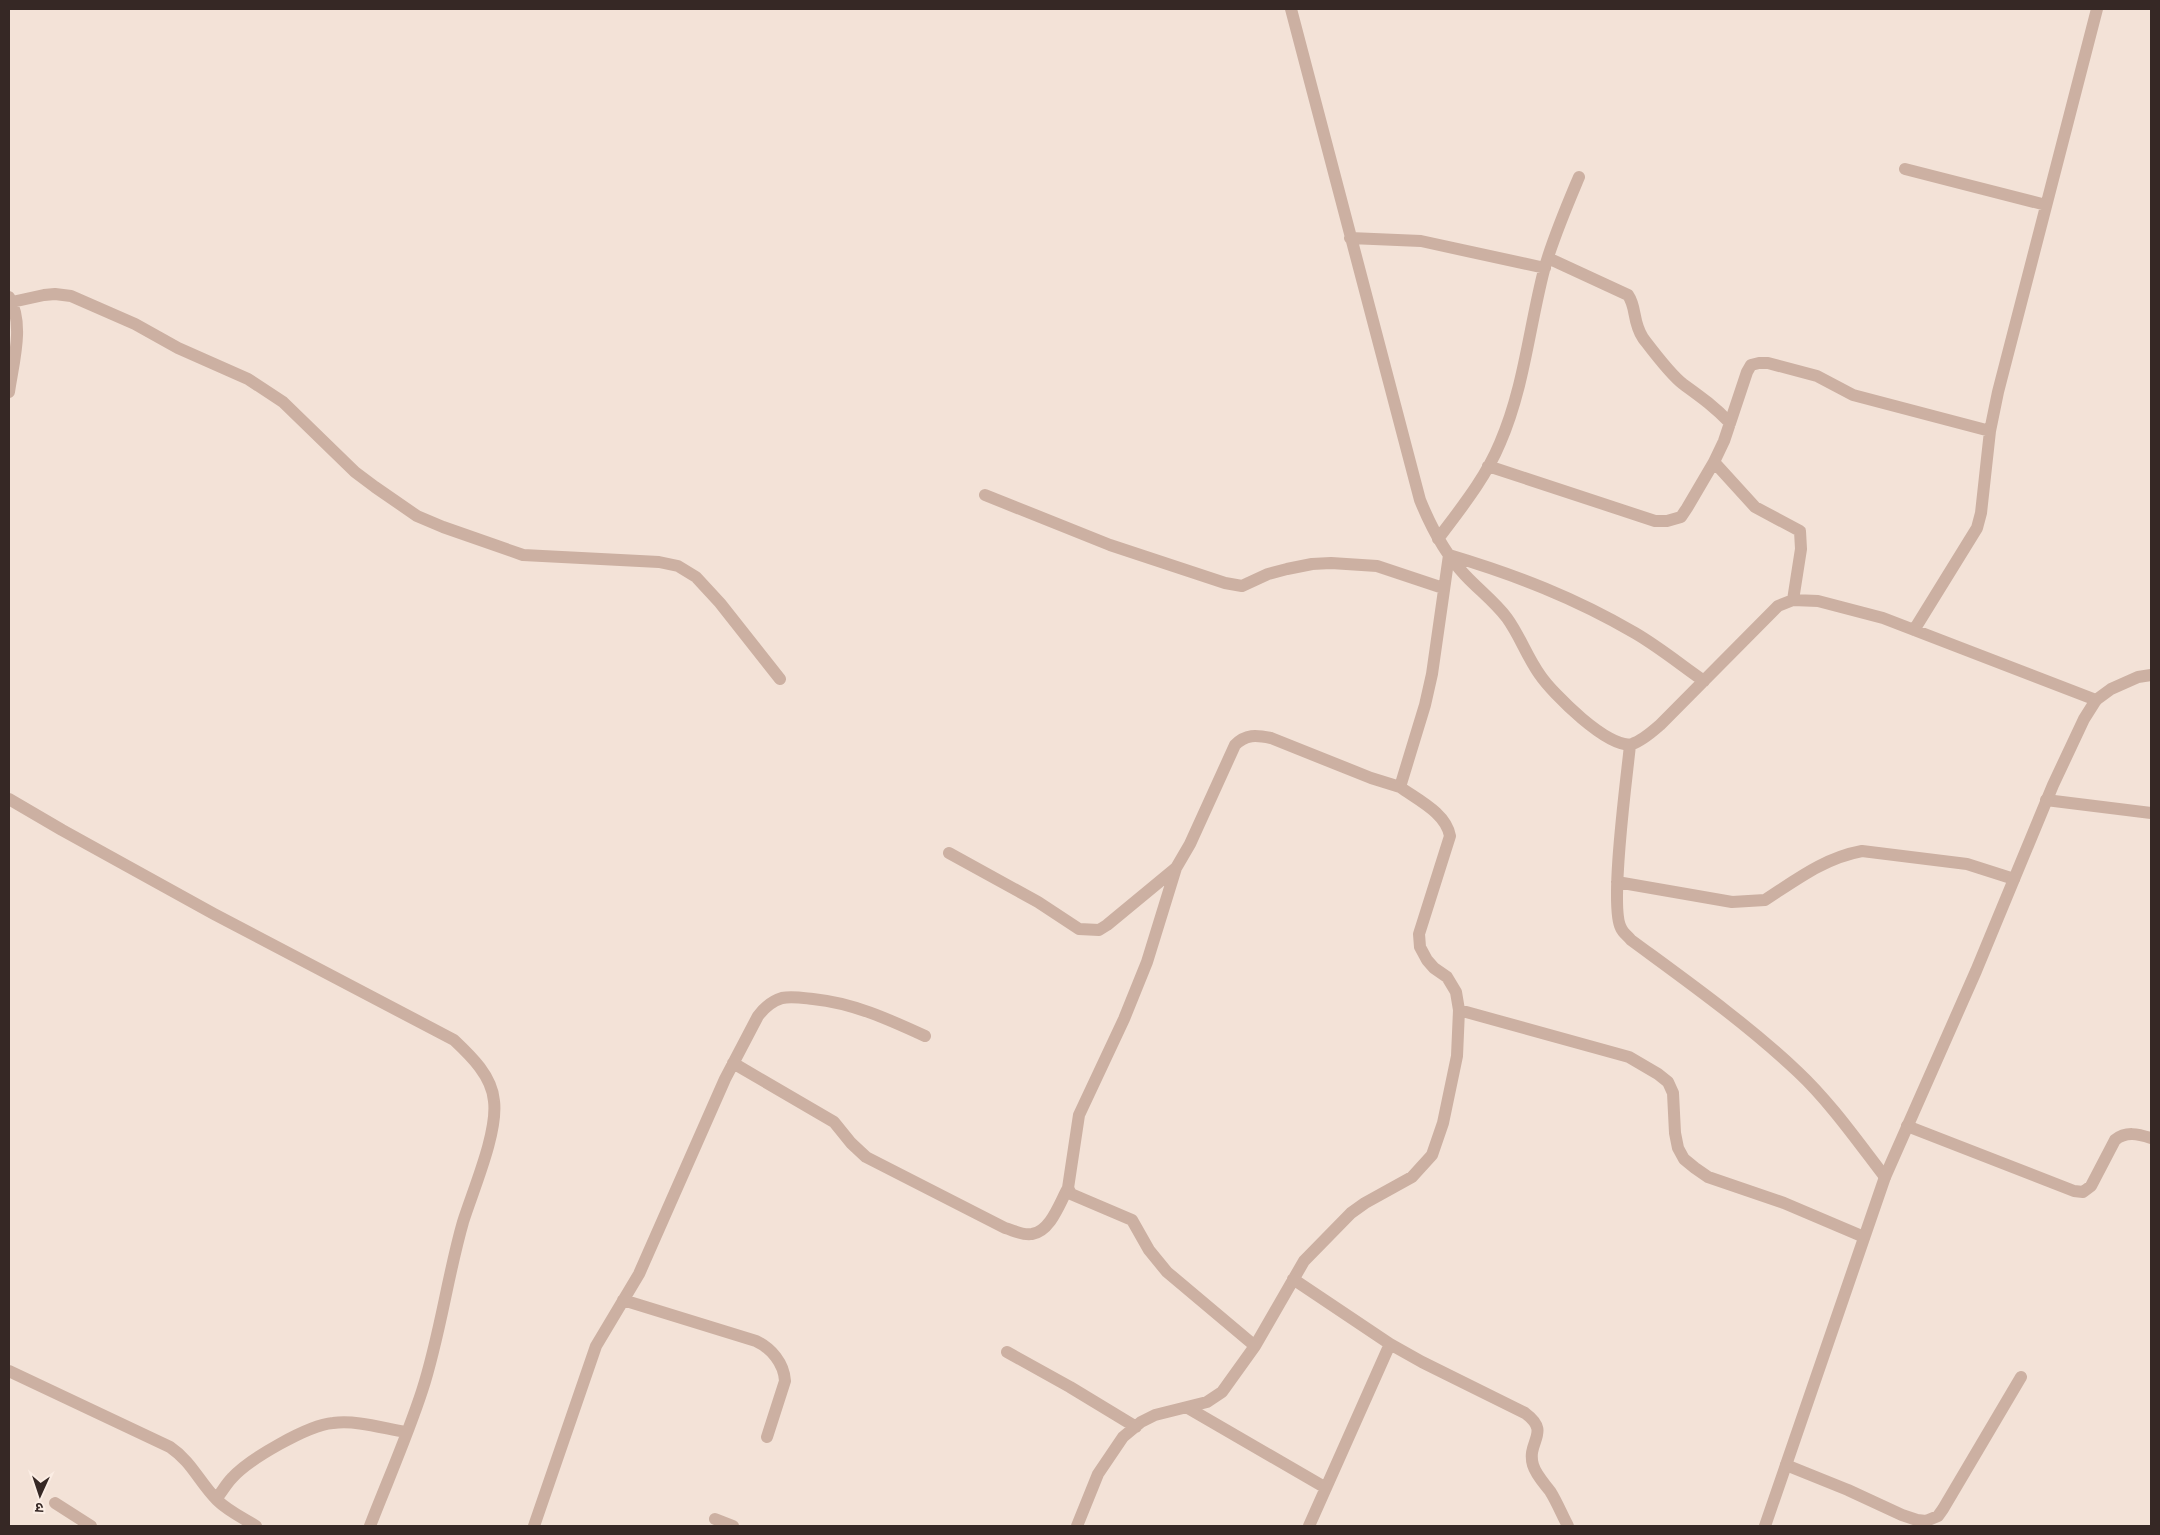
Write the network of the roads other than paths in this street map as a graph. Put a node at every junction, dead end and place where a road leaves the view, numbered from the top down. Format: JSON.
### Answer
{"nodes":[{"id":1,"x":1291,"y":9,"type":"edge"},
{"id":2,"x":2097,"y":9,"type":"edge"},
{"id":3,"x":1905,"y":168,"type":"dead end"},
{"id":4,"x":1579,"y":177,"type":"dead end"},
{"id":5,"x":2046,"y":205,"type":"junction"},
{"id":6,"x":1350,"y":238,"type":"junction"},
{"id":7,"x":1547,"y":263,"type":"junction"},
{"id":8,"x":10,"y":299,"type":"edge"},
{"id":9,"x":9,"y":392,"type":"edge"},
{"id":10,"x":1730,"y":423,"type":"junction"},
{"id":11,"x":1990,"y":431,"type":"junction"},
{"id":12,"x":1714,"y":462,"type":"junction"},
{"id":13,"x":1488,"y":466,"type":"junction"},
{"id":14,"x":985,"y":495,"type":"dead end"},
{"id":15,"x":1438,"y":538,"type":"junction"},
{"id":16,"x":1449,"y":555,"type":"junction"},
{"id":17,"x":1444,"y":588,"type":"junction"},
{"id":18,"x":1793,"y":600,"type":"junction"},
{"id":19,"x":1914,"y":630,"type":"junction"},
{"id":20,"x":2151,"y":674,"type":"edge"},
{"id":21,"x":780,"y":679,"type":"dead end"},
{"id":22,"x":1704,"y":681,"type":"junction"},
{"id":23,"x":2096,"y":700,"type":"junction"},
{"id":24,"x":1630,"y":745,"type":"junction"},
{"id":25,"x":1400,"y":787,"type":"junction"},
{"id":26,"x":9,"y":799,"type":"edge"},
{"id":27,"x":2046,"y":800,"type":"junction"},
{"id":28,"x":2151,"y":813,"type":"edge"},
{"id":29,"x":949,"y":853,"type":"dead end"},
{"id":30,"x":1176,"y":868,"type":"junction"},
{"id":31,"x":2014,"y":879,"type":"junction"},
{"id":32,"x":1618,"y":882,"type":"junction"},
{"id":33,"x":1459,"y":1010,"type":"junction"},
{"id":34,"x":925,"y":1036,"type":"dead end"},
{"id":35,"x":733,"y":1063,"type":"junction"},
{"id":36,"x":1907,"y":1126,"type":"junction"},
{"id":37,"x":2151,"y":1138,"type":"edge"},
{"id":38,"x":1885,"y":1177,"type":"junction"},
{"id":39,"x":1068,"y":1188,"type":"junction"},
{"id":40,"x":1864,"y":1237,"type":"junction"},
{"id":41,"x":1293,"y":1279,"type":"junction"},
{"id":42,"x":623,"y":1300,"type":"junction"},
{"id":43,"x":1390,"y":1344,"type":"junction"},
{"id":44,"x":1255,"y":1346,"type":"junction"},
{"id":45,"x":1007,"y":1352,"type":"dead end"},
{"id":46,"x":9,"y":1370,"type":"edge"},
{"id":47,"x":2021,"y":1377,"type":"dead end"},
{"id":48,"x":1188,"y":1408,"type":"junction"},
{"id":49,"x":1136,"y":1426,"type":"junction"},
{"id":50,"x":406,"y":1432,"type":"junction"},
{"id":51,"x":767,"y":1437,"type":"dead end"},
{"id":52,"x":1786,"y":1464,"type":"junction"},
{"id":53,"x":1326,"y":1488,"type":"junction"},
{"id":54,"x":216,"y":1500,"type":"junction"},
{"id":55,"x":55,"y":1504,"type":"dead end"},
{"id":56,"x":714,"y":1519,"type":"dead end"},
{"id":57,"x":91,"y":1526,"type":"edge"},
{"id":58,"x":256,"y":1526,"type":"edge"},
{"id":59,"x":370,"y":1526,"type":"edge"},
{"id":60,"x":534,"y":1526,"type":"edge"},
{"id":61,"x":733,"y":1526,"type":"edge"},
{"id":62,"x":1076,"y":1526,"type":"edge"},
{"id":63,"x":1309,"y":1526,"type":"edge"},
{"id":64,"x":1568,"y":1526,"type":"edge"},
{"id":65,"x":1766,"y":1526,"type":"edge"}],
"edges":[{"from":1,"to":6,"type":"street"},
{"from":2,"to":5,"type":"street"},
{"from":3,"to":5,"type":"street"},
{"from":4,"to":7,"type":"street"},
{"from":5,"to":11,"type":"street"},
{"from":6,"to":7,"type":"street"},
{"from":6,"to":15,"type":"street"},
{"from":7,"to":10,"type":"street"},
{"from":7,"to":13,"type":"street"},
{"from":8,"to":9,"type":"street"},
{"from":8,"to":21,"type":"street"},
{"from":10,"to":11,"type":"street"},
{"from":10,"to":12,"type":"street"},
{"from":11,"to":19,"type":"street"},
{"from":12,"to":13,"type":"street"},
{"from":12,"to":18,"type":"street"},
{"from":13,"to":15,"type":"street"},
{"from":14,"to":17,"type":"street"},
{"from":15,"to":16,"type":"street"},
{"from":16,"to":17,"type":"street"},
{"from":16,"to":22,"type":"street"},
{"from":16,"to":24,"type":"street"},
{"from":17,"to":25,"type":"street"},
{"from":18,"to":19,"type":"street"},
{"from":18,"to":22,"type":"street"},
{"from":19,"to":23,"type":"street"},
{"from":20,"to":23,"type":"street"},
{"from":22,"to":24,"type":"street"},
{"from":23,"to":27,"type":"street"},
{"from":24,"to":32,"type":"street"},
{"from":25,"to":30,"type":"street"},
{"from":25,"to":33,"type":"street"},
{"from":26,"to":50,"type":"street"},
{"from":27,"to":28,"type":"street"},
{"from":27,"to":31,"type":"street"},
{"from":29,"to":30,"type":"street"},
{"from":30,"to":39,"type":"street"},
{"from":31,"to":32,"type":"street"},
{"from":31,"to":36,"type":"street"},
{"from":32,"to":38,"type":"street"},
{"from":33,"to":40,"type":"street"},
{"from":33,"to":41,"type":"street"},
{"from":34,"to":35,"type":"street"},
{"from":35,"to":39,"type":"street"},
{"from":35,"to":42,"type":"street"},
{"from":36,"to":37,"type":"street"},
{"from":36,"to":38,"type":"street"},
{"from":38,"to":40,"type":"street"},
{"from":39,"to":44,"type":"street"},
{"from":40,"to":52,"type":"street"},
{"from":41,"to":43,"type":"street"},
{"from":41,"to":44,"type":"street"},
{"from":42,"to":51,"type":"street"},
{"from":42,"to":60,"type":"street"},
{"from":43,"to":53,"type":"street"},
{"from":43,"to":64,"type":"street"},
{"from":44,"to":48,"type":"street"},
{"from":45,"to":49,"type":"street"},
{"from":46,"to":54,"type":"street"},
{"from":47,"to":52,"type":"street"},
{"from":48,"to":49,"type":"street"},
{"from":48,"to":53,"type":"street"},
{"from":49,"to":62,"type":"street"},
{"from":50,"to":54,"type":"street"},
{"from":50,"to":59,"type":"street"},
{"from":52,"to":65,"type":"street"},
{"from":53,"to":63,"type":"street"},
{"from":54,"to":58,"type":"street"},
{"from":55,"to":57,"type":"street"},
{"from":56,"to":61,"type":"street"}]}
